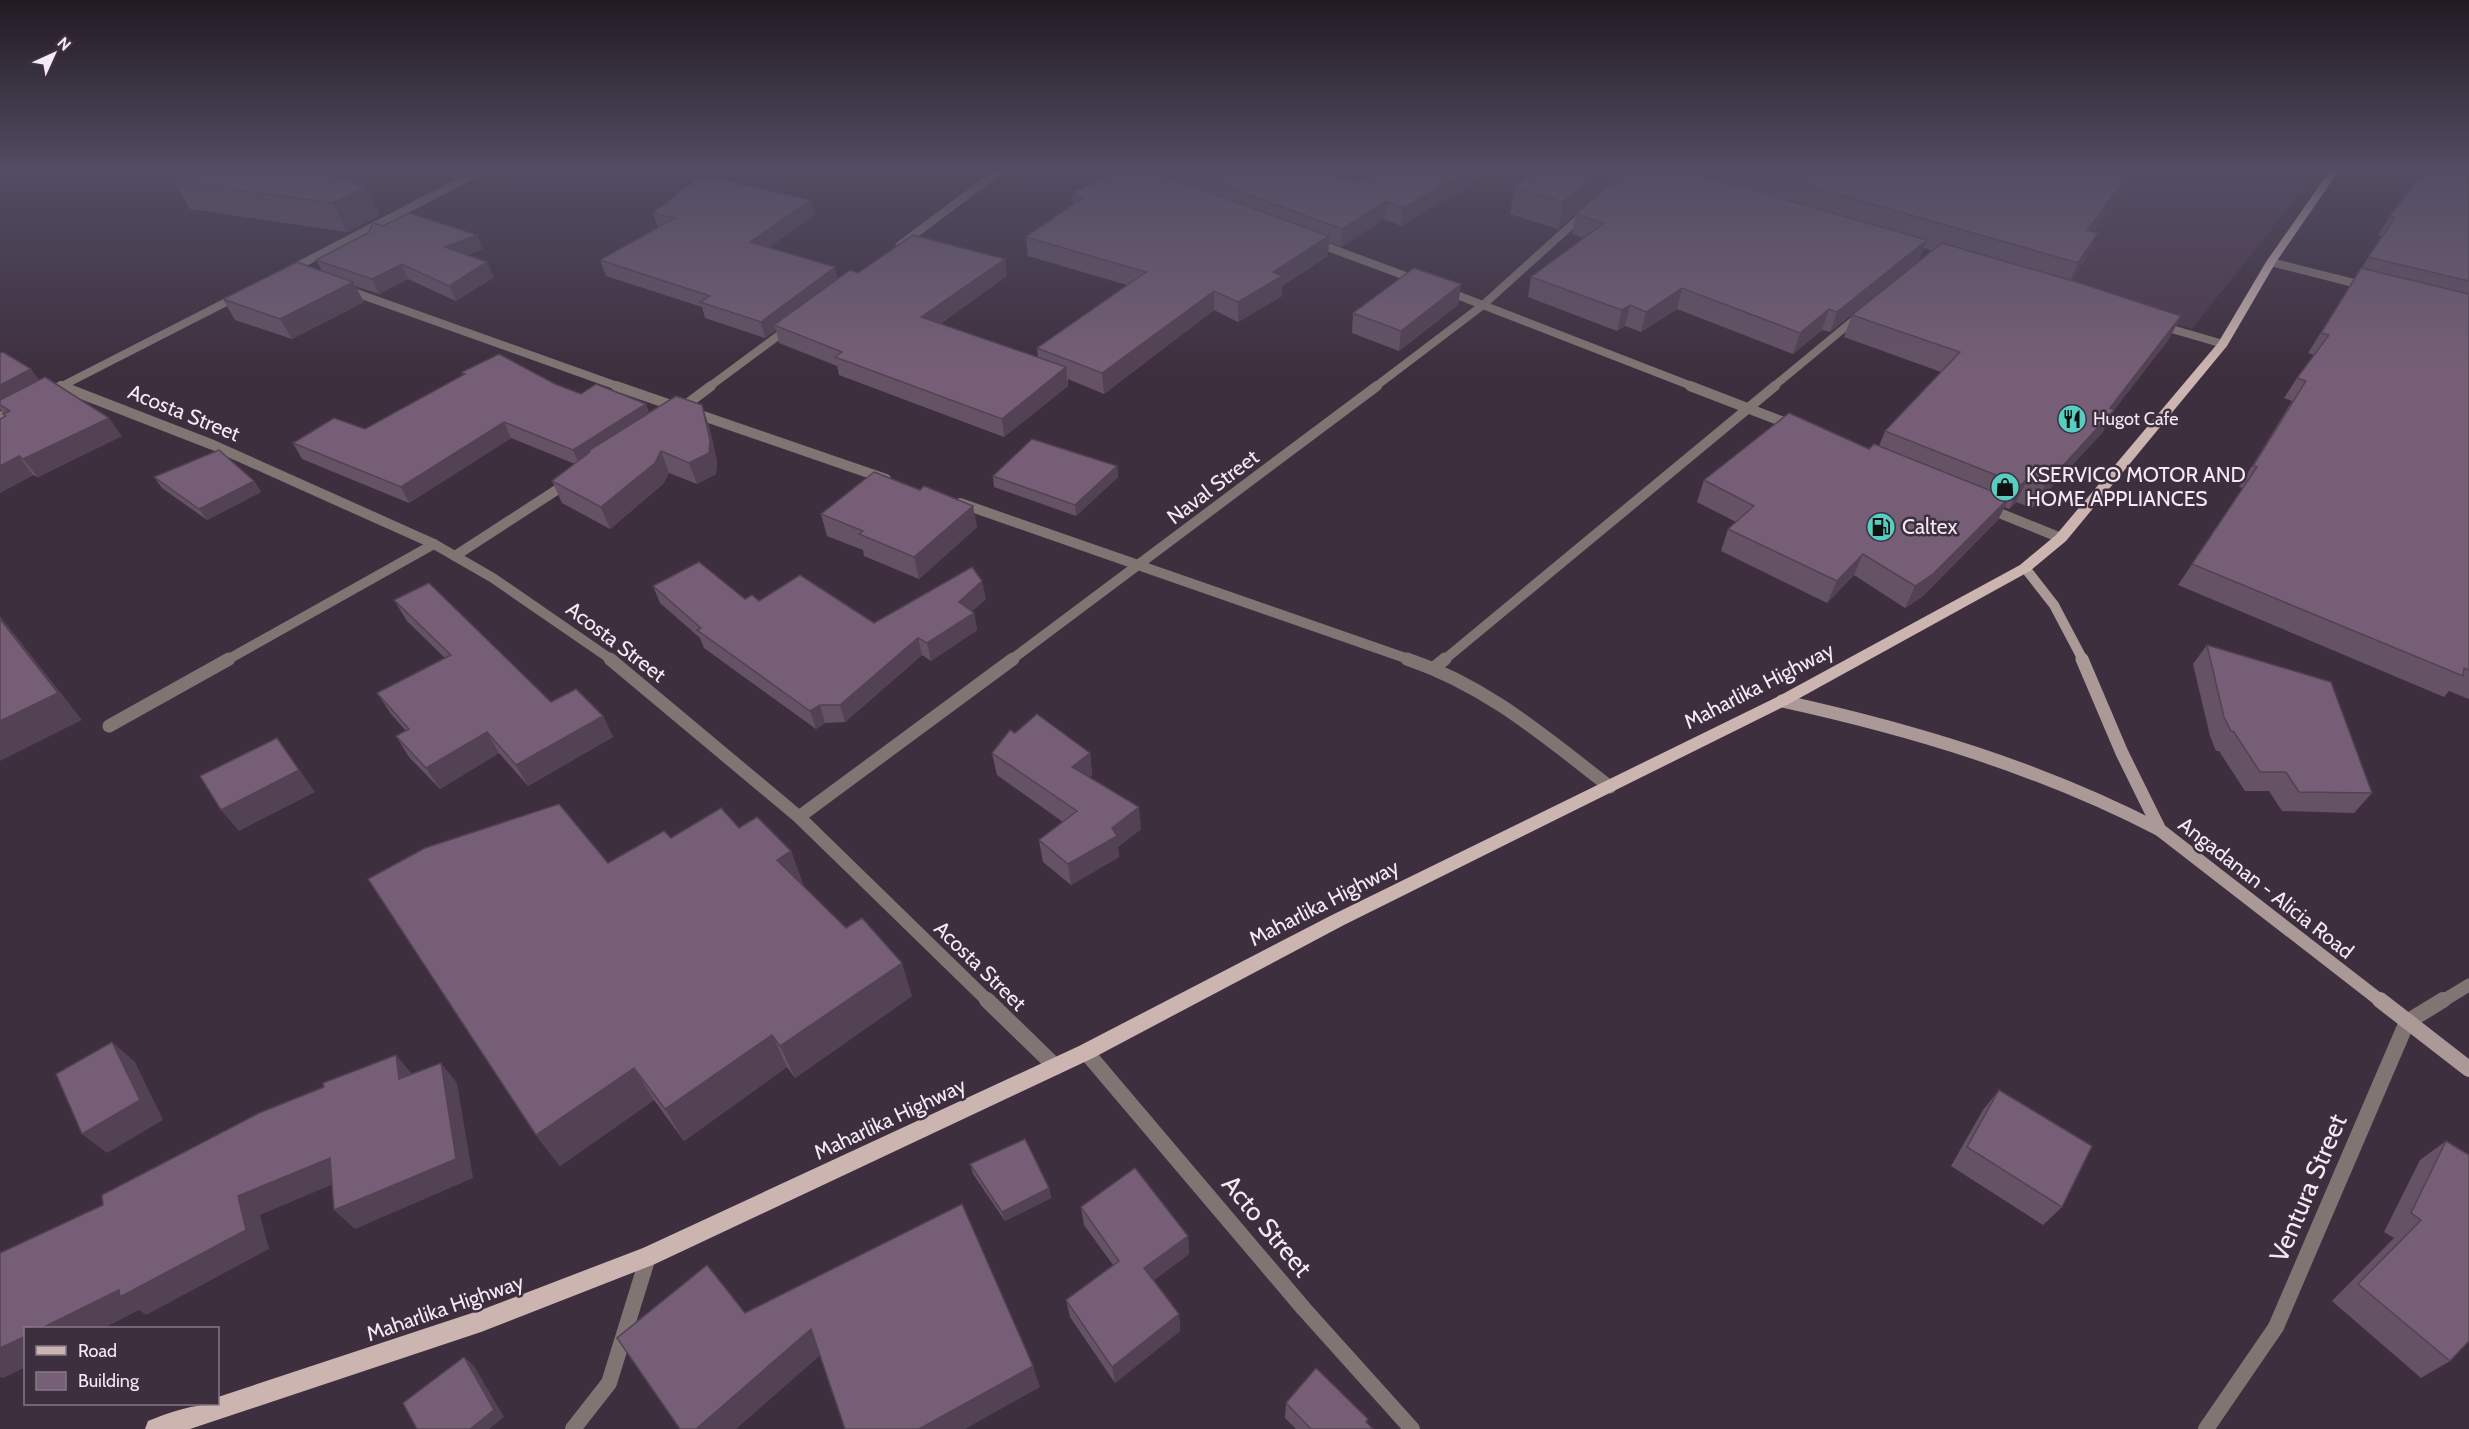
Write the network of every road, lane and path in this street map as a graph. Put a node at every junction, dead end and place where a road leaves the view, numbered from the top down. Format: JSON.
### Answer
{"nodes":[{"id":1,"x":355,"y":236,"type":"edge"},
{"id":2,"x":913,"y":236,"type":"edge"},
{"id":3,"x":1560,"y":236,"type":"edge"},
{"id":4,"x":2289,"y":236,"type":"edge"},
{"id":5,"x":1305,"y":239,"type":"edge"},
{"id":6,"x":889,"y":254,"type":"edge"},
{"id":7,"x":2271,"y":262,"type":"junction"},
{"id":8,"x":290,"y":269,"type":"junction"},
{"id":9,"x":301,"y":273,"type":"edge"},
{"id":10,"x":280,"y":275,"type":"edge"},
{"id":11,"x":1427,"y":284,"type":"edge"},
{"id":12,"x":335,"y":285,"type":"edge"},
{"id":13,"x":1438,"y":288,"type":"edge"},
{"id":14,"x":2381,"y":290,"type":"edge"},
{"id":15,"x":249,"y":291,"type":"edge"},
{"id":16,"x":1483,"y":305,"type":"junction"},
{"id":17,"x":1867,"y":310,"type":"edge"},
{"id":18,"x":2145,"y":321,"type":"edge"},
{"id":19,"x":794,"y":324,"type":"edge"},
{"id":20,"x":2223,"y":345,"type":"junction"},
{"id":21,"x":30,"y":402,"type":"edge"},
{"id":22,"x":1747,"y":406,"type":"junction"},
{"id":23,"x":681,"y":409,"type":"junction"},
{"id":24,"x":671,"y":415,"type":"edge"},
{"id":25,"x":0,"y":417,"type":"edge"},
{"id":26,"x":1800,"y":429,"type":"edge"},
{"id":27,"x":582,"y":473,"type":"edge"},
{"id":28,"x":894,"y":481,"type":"edge"},
{"id":29,"x":950,"y":500,"type":"edge"},
{"id":30,"x":1982,"y":506,"type":"edge"},
{"id":31,"x":2061,"y":538,"type":"junction"},
{"id":32,"x":434,"y":544,"type":"junction"},
{"id":33,"x":455,"y":556,"type":"junction"},
{"id":34,"x":1140,"y":565,"type":"junction"},
{"id":35,"x":2025,"y":568,"type":"junction"},
{"id":36,"x":1434,"y":668,"type":"junction"},
{"id":37,"x":1782,"y":701,"type":"junction"},
{"id":38,"x":109,"y":726,"type":"dead end"},
{"id":39,"x":1610,"y":787,"type":"junction"},
{"id":40,"x":799,"y":817,"type":"junction"},
{"id":41,"x":2160,"y":830,"type":"junction"},
{"id":42,"x":2469,"y":985,"type":"edge"},
{"id":43,"x":2408,"y":1022,"type":"junction"},
{"id":44,"x":1086,"y":1052,"type":"junction"},
{"id":45,"x":1056,"y":1066,"type":"junction"},
{"id":46,"x":2469,"y":1068,"type":"edge"},
{"id":47,"x":648,"y":1257,"type":"junction"},
{"id":48,"x":156,"y":1429,"type":"edge"},
{"id":49,"x":573,"y":1429,"type":"edge"},
{"id":50,"x":1412,"y":1429,"type":"edge"},
{"id":51,"x":2206,"y":1429,"type":"edge"}],
"edges":[{"from":1,"to":8,"type":"street"},
{"from":2,"to":6,"type":"street"},
{"from":3,"to":16,"type":"street","name":"Naval Street"},
{"from":4,"to":7,"type":"main road","name":"Maharlika Highway"},
{"from":5,"to":11,"type":"street"},
{"from":7,"to":14,"type":"street"},
{"from":7,"to":20,"type":"main road","name":"Maharlika Highway"},
{"from":8,"to":9,"type":"street"},
{"from":8,"to":10,"type":"street"},
{"from":12,"to":23,"type":"street"},
{"from":13,"to":16,"type":"street"},
{"from":15,"to":32,"type":"street","name":"Acosta Street"},
{"from":16,"to":22,"type":"street"},
{"from":16,"to":34,"type":"street","name":"Naval Street"},
{"from":17,"to":22,"type":"street"},
{"from":18,"to":20,"type":"street"},
{"from":19,"to":23,"type":"street"},
{"from":20,"to":31,"type":"main road","name":"Maharlika Highway"},
{"from":21,"to":25,"type":"street"},
{"from":22,"to":26,"type":"street"},
{"from":22,"to":36,"type":"street"},
{"from":23,"to":24,"type":"street"},
{"from":23,"to":28,"type":"street"},
{"from":27,"to":33,"type":"street"},
{"from":29,"to":34,"type":"street"},
{"from":30,"to":31,"type":"street"},
{"from":31,"to":35,"type":"main road","name":"Maharlika Highway"},
{"from":32,"to":33,"type":"street","name":"Acosta Street"},
{"from":32,"to":38,"type":"street"},
{"from":33,"to":40,"type":"street","name":"Acosta Street"},
{"from":34,"to":36,"type":"street"},
{"from":34,"to":40,"type":"street","name":"Naval Street"},
{"from":35,"to":37,"type":"main road","name":"Maharlika Highway"},
{"from":35,"to":41,"type":"main road","name":"Angadanan - Alicia Road"},
{"from":36,"to":39,"type":"street"},
{"from":37,"to":39,"type":"main road","name":"Maharlika Highway"},
{"from":37,"to":41,"type":"main road"},
{"from":39,"to":44,"type":"main road","name":"Maharlika Highway"},
{"from":40,"to":45,"type":"street","name":"Acosta Street"},
{"from":41,"to":43,"type":"main road","name":"Angadanan - Alicia Road"},
{"from":42,"to":43,"type":"street"},
{"from":43,"to":46,"type":"main road","name":"Angadanan - Alicia Road"},
{"from":43,"to":51,"type":"street","name":"Ventura Street"},
{"from":44,"to":45,"type":"main road","name":"Maharlika Highway"},
{"from":44,"to":50,"type":"street","name":"Acto Street"},
{"from":45,"to":47,"type":"main road","name":"Maharlika Highway"},
{"from":47,"to":48,"type":"main road","name":"Maharlika Highway"},
{"from":47,"to":49,"type":"street"}]}
